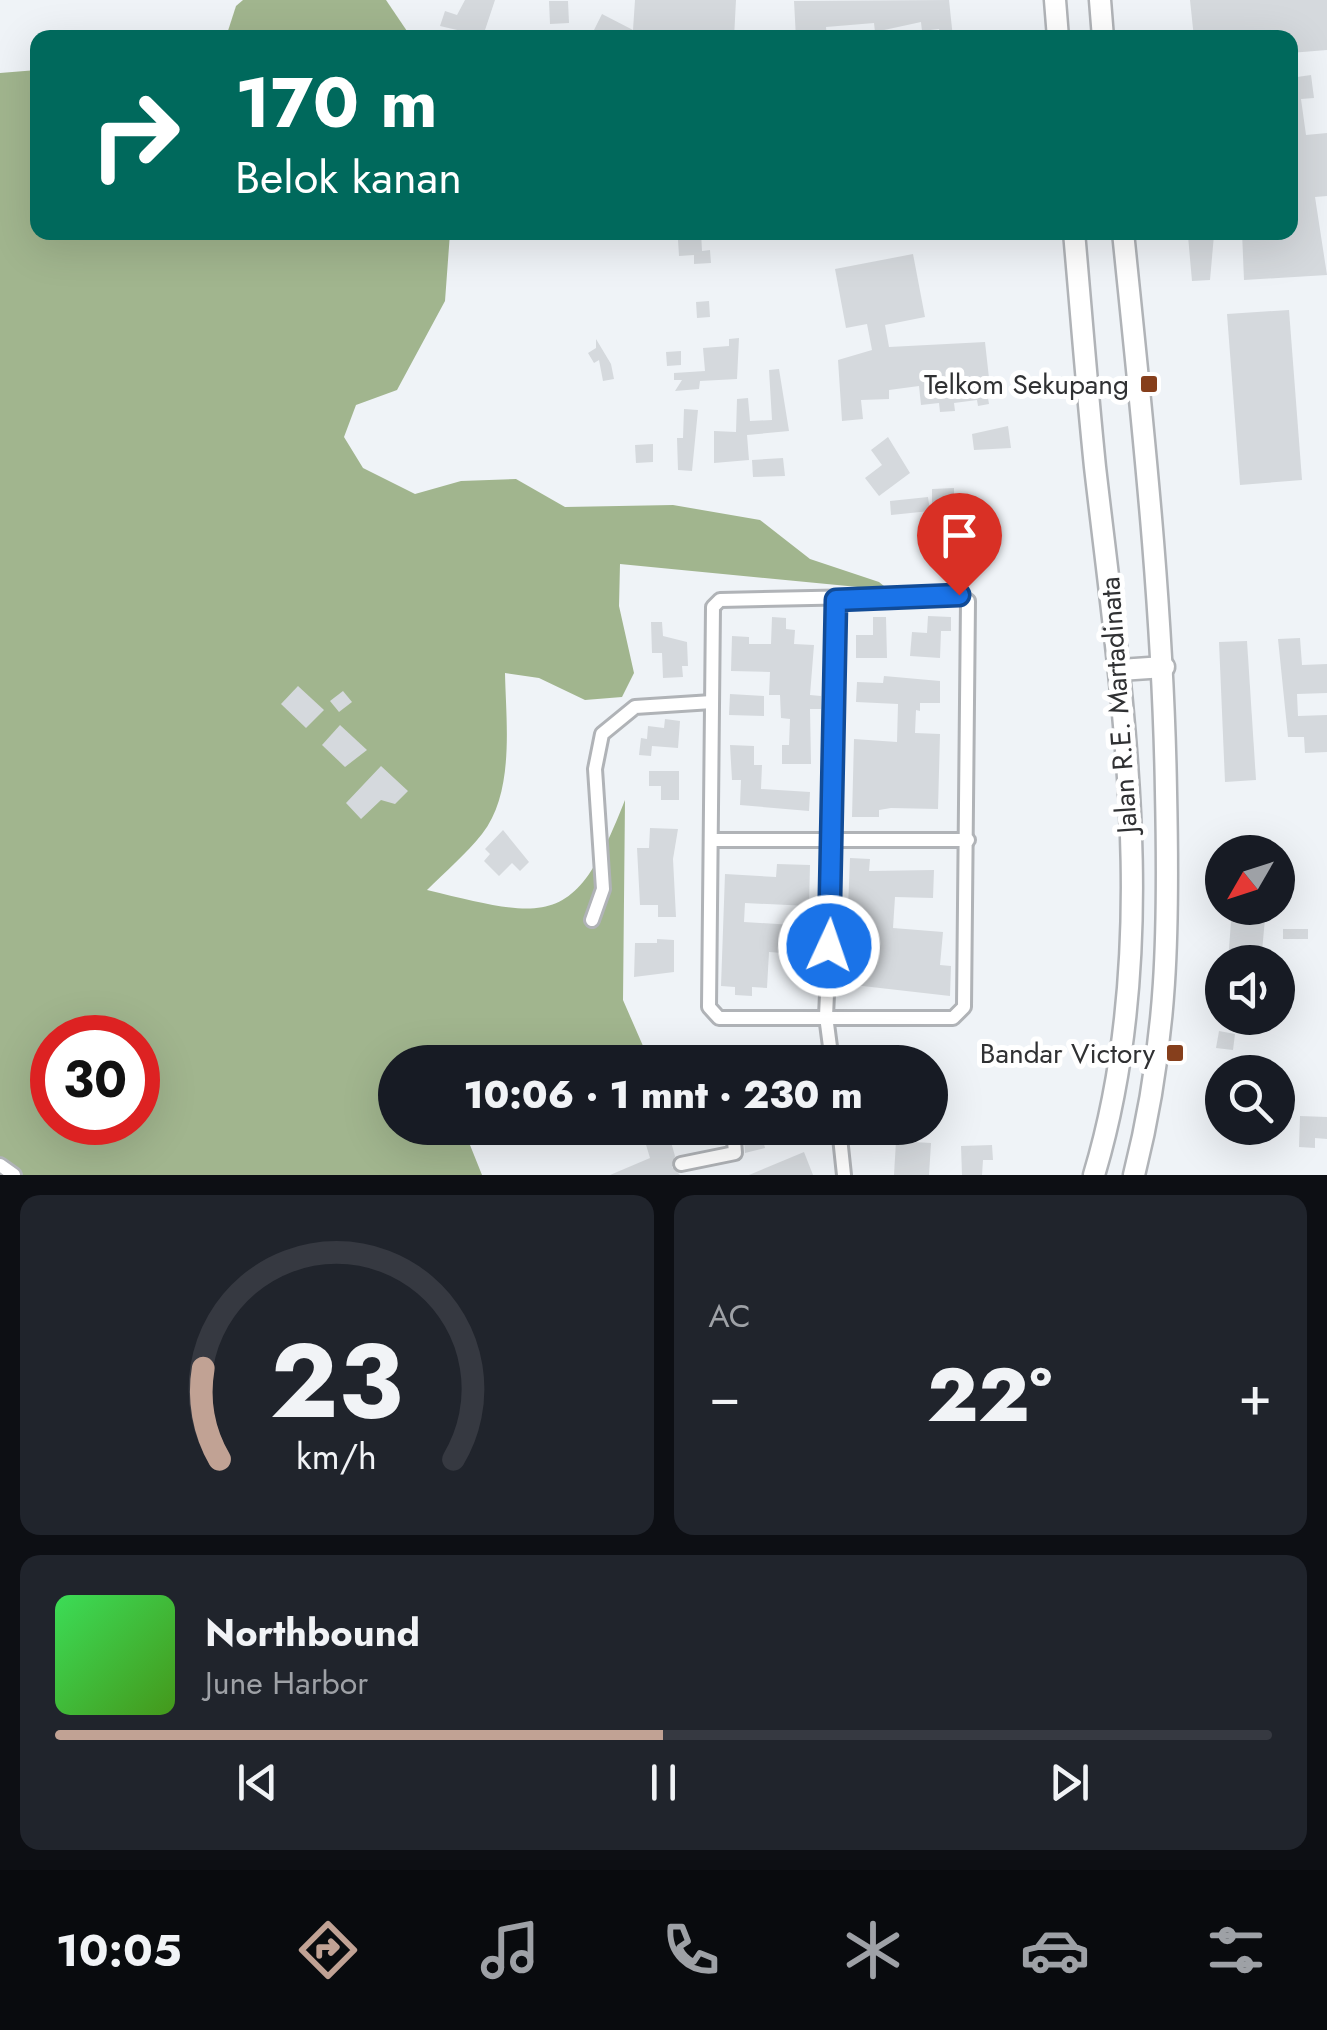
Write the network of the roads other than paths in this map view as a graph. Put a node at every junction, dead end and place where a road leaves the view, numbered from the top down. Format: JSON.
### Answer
{"nodes":[{"id":1,"x":1055,"y":0,"type":"edge"},
{"id":2,"x":1100,"y":0,"type":"edge"},
{"id":3,"x":1057,"y":30,"type":"edge"},
{"id":4,"x":1102,"y":30,"type":"edge"},
{"id":5,"x":1075,"y":240,"type":"edge"},
{"id":6,"x":1124,"y":240,"type":"edge"},
{"id":7,"x":836,"y":600,"type":"junction"},
{"id":8,"x":1164,"y":667,"type":"junction"},
{"id":9,"x":1120,"y":670,"type":"junction"},
{"id":10,"x":712,"y":702,"type":"junction"},
{"id":11,"x":712,"y":840,"type":"junction"},
{"id":12,"x":968,"y":840,"type":"junction"},
{"id":13,"x":834,"y":841,"type":"junction"},
{"id":14,"x":592,"y":920,"type":"dead end"},
{"id":15,"x":826,"y":1016,"type":"junction"},
{"id":16,"x":830,"y":1045,"type":"edge"},
{"id":17,"x":734,"y":1145,"type":"edge"},
{"id":18,"x":841,"y":1145,"type":"edge"},
{"id":19,"x":681,"y":1164,"type":"dead end"},
{"id":20,"x":0,"y":1165,"type":"edge"},
{"id":21,"x":14,"y":1175,"type":"edge"},
{"id":22,"x":844,"y":1175,"type":"edge"},
{"id":23,"x":1094,"y":1175,"type":"edge"},
{"id":24,"x":1134,"y":1175,"type":"edge"}],
"edges":[{"from":1,"to":3,"type":"highway"},
{"from":2,"to":4,"type":"highway"},
{"from":5,"to":9,"type":"highway","name":"Jalan R.E. Martadinata"},
{"from":6,"to":8,"type":"highway","name":"Jalan R.E. Martadinata"},
{"from":7,"to":10,"type":"street"},
{"from":7,"to":12,"type":"street"},
{"from":7,"to":13,"type":"street"},
{"from":8,"to":9,"type":"highway"},
{"from":8,"to":24,"type":"highway","name":"Jalan R.E. Martadinata"},
{"from":9,"to":23,"type":"highway","name":"Jalan R.E. Martadinata"},
{"from":10,"to":11,"type":"street"},
{"from":10,"to":14,"type":"street"},
{"from":11,"to":13,"type":"street"},
{"from":11,"to":15,"type":"street"},
{"from":12,"to":13,"type":"street"},
{"from":12,"to":15,"type":"street"},
{"from":13,"to":15,"type":"street"},
{"from":15,"to":16,"type":"street"},
{"from":17,"to":19,"type":"street"},
{"from":18,"to":22,"type":"street"},
{"from":20,"to":21,"type":"street"}]}
